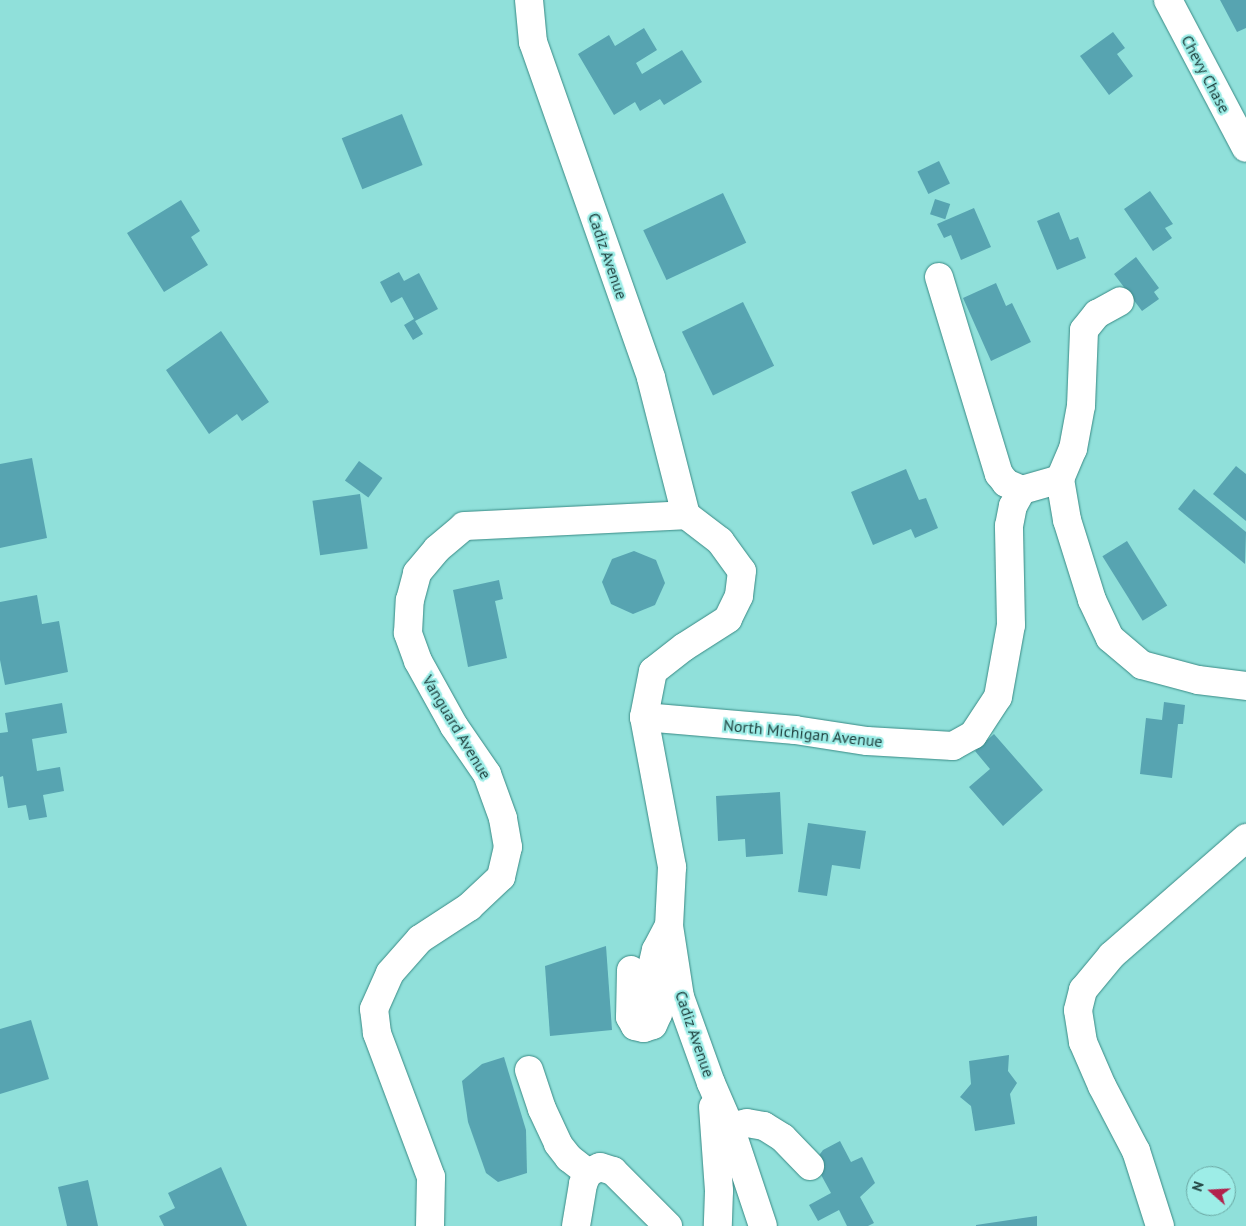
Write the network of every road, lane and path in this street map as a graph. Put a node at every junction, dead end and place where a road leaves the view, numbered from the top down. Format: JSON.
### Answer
{"nodes":[{"id":1,"x":529,"y":0,"type":"edge"},
{"id":2,"x":1168,"y":0,"type":"edge"},
{"id":3,"x":1246,"y":148,"type":"edge"},
{"id":4,"x":939,"y":277,"type":"dead end"},
{"id":5,"x":1120,"y":302,"type":"dead end"},
{"id":6,"x":1060,"y":479,"type":"junction"},
{"id":7,"x":1022,"y":490,"type":"junction"},
{"id":8,"x":686,"y":514,"type":"junction"},
{"id":9,"x":1246,"y":686,"type":"edge"},
{"id":10,"x":644,"y":717,"type":"junction"},
{"id":11,"x":1246,"y":838,"type":"edge"},
{"id":12,"x":668,"y":926,"type":"junction"},
{"id":13,"x":631,"y":970,"type":"dead end"},
{"id":14,"x":529,"y":1070,"type":"dead end"},
{"id":15,"x":711,"y":1083,"type":"junction"},
{"id":16,"x":730,"y":1127,"type":"junction"},
{"id":17,"x":810,"y":1166,"type":"dead end"},
{"id":18,"x":588,"y":1173,"type":"junction"},
{"id":19,"x":430,"y":1226,"type":"edge"},
{"id":20,"x":576,"y":1226,"type":"edge"},
{"id":21,"x":668,"y":1226,"type":"edge"},
{"id":22,"x":718,"y":1226,"type":"edge"},
{"id":23,"x":763,"y":1226,"type":"edge"},
{"id":24,"x":1160,"y":1226,"type":"edge"}],
"edges":[{"from":1,"to":8,"type":"street","name":"Cadiz Avenue"},
{"from":2,"to":3,"type":"street","name":"Chevy Chase"},
{"from":4,"to":7,"type":"street"},
{"from":5,"to":6,"type":"street"},
{"from":6,"to":7,"type":"street"},
{"from":6,"to":9,"type":"street"},
{"from":7,"to":10,"type":"street","name":"North Michigan Avenue"},
{"from":8,"to":10,"type":"street"},
{"from":8,"to":19,"type":"street","name":"Vanguard Avenue"},
{"from":10,"to":12,"type":"street","name":"Cadiz Avenue"},
{"from":11,"to":24,"type":"street"},
{"from":12,"to":13,"type":"street"},
{"from":12,"to":15,"type":"street","name":"Cadiz Avenue"},
{"from":14,"to":18,"type":"street"},
{"from":15,"to":16,"type":"street","name":"Cadiz Avenue"},
{"from":15,"to":22,"type":"street"},
{"from":16,"to":17,"type":"street"},
{"from":16,"to":23,"type":"street","name":"Cadiz Avenue"},
{"from":18,"to":20,"type":"street"},
{"from":18,"to":21,"type":"street"}]}
